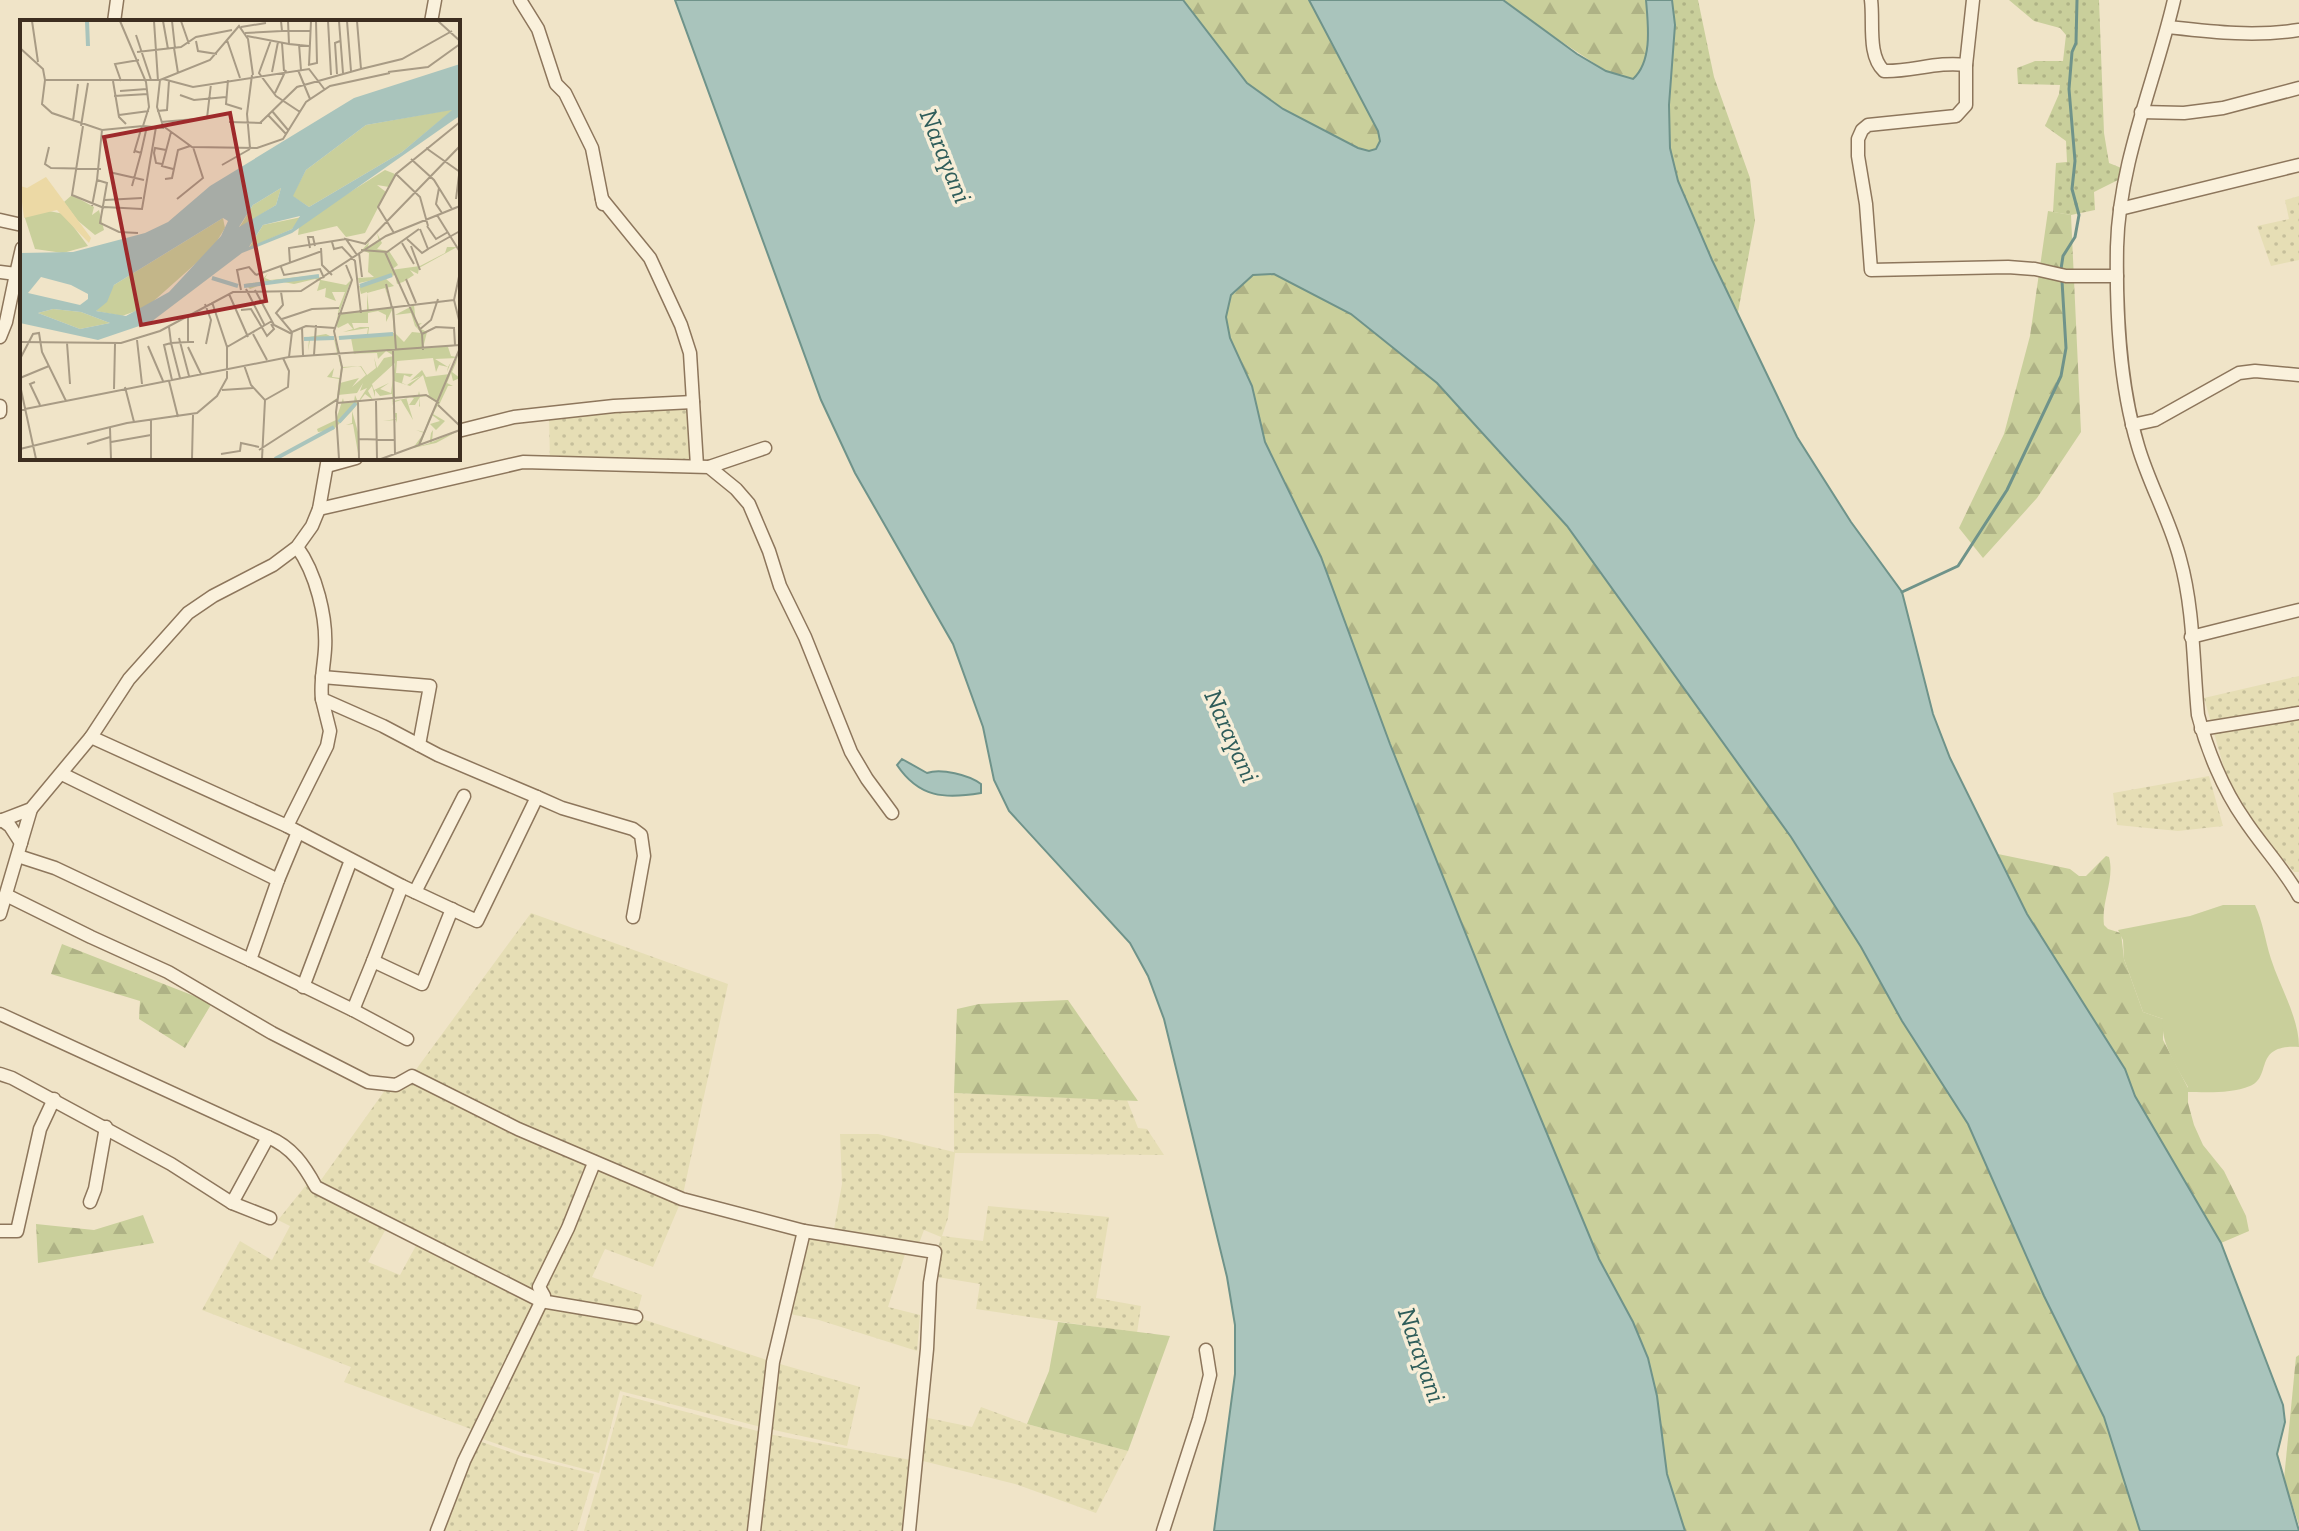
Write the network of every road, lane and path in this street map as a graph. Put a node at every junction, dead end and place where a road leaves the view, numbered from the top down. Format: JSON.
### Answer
{"nodes":[{"id":1,"x":117,"y":0,"type":"edge"},
{"id":2,"x":435,"y":0,"type":"edge"},
{"id":3,"x":520,"y":0,"type":"edge"},
{"id":4,"x":1871,"y":0,"type":"edge"},
{"id":5,"x":1973,"y":0,"type":"edge"},
{"id":6,"x":2174,"y":0,"type":"edge"},
{"id":7,"x":114,"y":20,"type":"edge"},
{"id":8,"x":431,"y":20,"type":"edge"},
{"id":9,"x":2168,"y":27,"type":"junction"},
{"id":10,"x":2299,"y":30,"type":"edge"},
{"id":11,"x":1966,"y":65,"type":"junction"},
{"id":12,"x":2299,"y":88,"type":"edge"},
{"id":13,"x":2141,"y":112,"type":"junction"},
{"id":14,"x":2299,"y":165,"type":"edge"},
{"id":15,"x":2120,"y":209,"type":"junction"},
{"id":16,"x":0,"y":220,"type":"edge"},
{"id":17,"x":20,"y":225,"type":"edge"},
{"id":18,"x":20,"y":257,"type":"edge"},
{"id":19,"x":0,"y":272,"type":"edge"},
{"id":20,"x":16,"y":274,"type":"junction"},
{"id":21,"x":2117,"y":276,"type":"junction"},
{"id":22,"x":0,"y":337,"type":"edge"},
{"id":23,"x":2299,"y":375,"type":"edge"},
{"id":24,"x":693,"y":402,"type":"junction"},
{"id":25,"x":2132,"y":425,"type":"junction"},
{"id":26,"x":460,"y":430,"type":"edge"},
{"id":27,"x":765,"y":448,"type":"dead end"},
{"id":28,"x":327,"y":462,"type":"edge"},
{"id":29,"x":703,"y":466,"type":"junction"},
{"id":30,"x":319,"y":509,"type":"junction"},
{"id":31,"x":297,"y":547,"type":"junction"},
{"id":32,"x":2299,"y":610,"type":"edge"},
{"id":33,"x":2191,"y":637,"type":"junction"},
{"id":34,"x":322,"y":677,"type":"junction"},
{"id":35,"x":322,"y":699,"type":"junction"},
{"id":36,"x":2299,"y":713,"type":"edge"},
{"id":37,"x":2201,"y":729,"type":"junction"},
{"id":38,"x":91,"y":737,"type":"junction"},
{"id":39,"x":419,"y":745,"type":"junction"},
{"id":40,"x":62,"y":774,"type":"junction"},
{"id":41,"x":464,"y":796,"type":"dead end"},
{"id":42,"x":537,"y":797,"type":"junction"},
{"id":43,"x":31,"y":809,"type":"junction"},
{"id":44,"x":892,"y":813,"type":"dead end"},
{"id":45,"x":1,"y":821,"type":"edge"},
{"id":46,"x":292,"y":829,"type":"junction"},
{"id":47,"x":20,"y":849,"type":"junction"},
{"id":48,"x":351,"y":860,"type":"junction"},
{"id":49,"x":278,"y":880,"type":"junction"},
{"id":50,"x":402,"y":886,"type":"junction"},
{"id":51,"x":415,"y":892,"type":"junction"},
{"id":52,"x":6,"y":895,"type":"junction"},
{"id":53,"x":2299,"y":896,"type":"edge"},
{"id":54,"x":452,"y":909,"type":"junction"},
{"id":55,"x":0,"y":914,"type":"edge"},
{"id":56,"x":633,"y":917,"type":"dead end"},
{"id":57,"x":250,"y":960,"type":"junction"},
{"id":58,"x":373,"y":961,"type":"junction"},
{"id":59,"x":303,"y":987,"type":"junction"},
{"id":60,"x":353,"y":1010,"type":"junction"},
{"id":61,"x":0,"y":1014,"type":"edge"},
{"id":62,"x":407,"y":1039,"type":"dead end"},
{"id":63,"x":0,"y":1074,"type":"edge"},
{"id":64,"x":54,"y":1099,"type":"junction"},
{"id":65,"x":106,"y":1127,"type":"junction"},
{"id":66,"x":268,"y":1137,"type":"junction"},
{"id":67,"x":594,"y":1163,"type":"junction"},
{"id":68,"x":90,"y":1202,"type":"dead end"},
{"id":69,"x":232,"y":1203,"type":"junction"},
{"id":70,"x":270,"y":1218,"type":"dead end"},
{"id":71,"x":0,"y":1231,"type":"edge"},
{"id":72,"x":804,"y":1231,"type":"junction"},
{"id":73,"x":541,"y":1301,"type":"junction"},
{"id":74,"x":636,"y":1317,"type":"dead end"},
{"id":75,"x":1206,"y":1350,"type":"dead end"},
{"id":76,"x":437,"y":1531,"type":"edge"},
{"id":77,"x":754,"y":1531,"type":"edge"},
{"id":78,"x":909,"y":1531,"type":"edge"},
{"id":79,"x":1163,"y":1531,"type":"edge"}],
"edges":[{"from":1,"to":7,"type":"street"},
{"from":2,"to":8,"type":"street"},
{"from":3,"to":24,"type":"street"},
{"from":4,"to":11,"type":"street"},
{"from":5,"to":11,"type":"street"},
{"from":6,"to":9,"type":"street"},
{"from":9,"to":10,"type":"street"},
{"from":9,"to":13,"type":"street"},
{"from":11,"to":21,"type":"street"},
{"from":12,"to":13,"type":"street"},
{"from":13,"to":15,"type":"street"},
{"from":14,"to":15,"type":"street"},
{"from":15,"to":21,"type":"street"},
{"from":16,"to":17,"type":"street"},
{"from":18,"to":20,"type":"street"},
{"from":19,"to":20,"type":"street"},
{"from":20,"to":22,"type":"street"},
{"from":21,"to":25,"type":"street"},
{"from":23,"to":25,"type":"street"},
{"from":24,"to":26,"type":"street"},
{"from":24,"to":29,"type":"street"},
{"from":25,"to":33,"type":"street"},
{"from":27,"to":29,"type":"street"},
{"from":28,"to":30,"type":"street"},
{"from":29,"to":30,"type":"street"},
{"from":29,"to":44,"type":"street"},
{"from":30,"to":31,"type":"street"},
{"from":31,"to":34,"type":"street"},
{"from":31,"to":38,"type":"street"},
{"from":32,"to":33,"type":"street"},
{"from":33,"to":37,"type":"street"},
{"from":34,"to":35,"type":"street"},
{"from":34,"to":39,"type":"street"},
{"from":35,"to":39,"type":"street"},
{"from":35,"to":46,"type":"street"},
{"from":36,"to":37,"type":"street"},
{"from":37,"to":53,"type":"street"},
{"from":38,"to":40,"type":"street"},
{"from":38,"to":46,"type":"street"},
{"from":39,"to":42,"type":"street"},
{"from":40,"to":43,"type":"street"},
{"from":40,"to":49,"type":"street"},
{"from":41,"to":51,"type":"street"},
{"from":42,"to":54,"type":"street"},
{"from":42,"to":56,"type":"street"},
{"from":43,"to":45,"type":"street"},
{"from":43,"to":47,"type":"street"},
{"from":45,"to":47,"type":"street"},
{"from":46,"to":48,"type":"street"},
{"from":46,"to":49,"type":"street"},
{"from":47,"to":52,"type":"street"},
{"from":47,"to":57,"type":"street"},
{"from":48,"to":50,"type":"street"},
{"from":48,"to":59,"type":"street"},
{"from":49,"to":57,"type":"street"},
{"from":50,"to":51,"type":"street"},
{"from":50,"to":58,"type":"street"},
{"from":51,"to":54,"type":"street"},
{"from":52,"to":55,"type":"street"},
{"from":52,"to":67,"type":"street"},
{"from":54,"to":58,"type":"street"},
{"from":57,"to":59,"type":"street"},
{"from":58,"to":60,"type":"street"},
{"from":59,"to":60,"type":"street"},
{"from":60,"to":62,"type":"street"},
{"from":61,"to":66,"type":"street"},
{"from":63,"to":64,"type":"street"},
{"from":64,"to":65,"type":"street"},
{"from":64,"to":71,"type":"street"},
{"from":65,"to":68,"type":"street"},
{"from":65,"to":69,"type":"street"},
{"from":66,"to":69,"type":"street"},
{"from":66,"to":73,"type":"street"},
{"from":67,"to":72,"type":"street"},
{"from":67,"to":73,"type":"street"},
{"from":69,"to":70,"type":"street"},
{"from":72,"to":77,"type":"street"},
{"from":72,"to":78,"type":"street"},
{"from":73,"to":74,"type":"street"},
{"from":73,"to":76,"type":"street"},
{"from":75,"to":79,"type":"street"}]}
